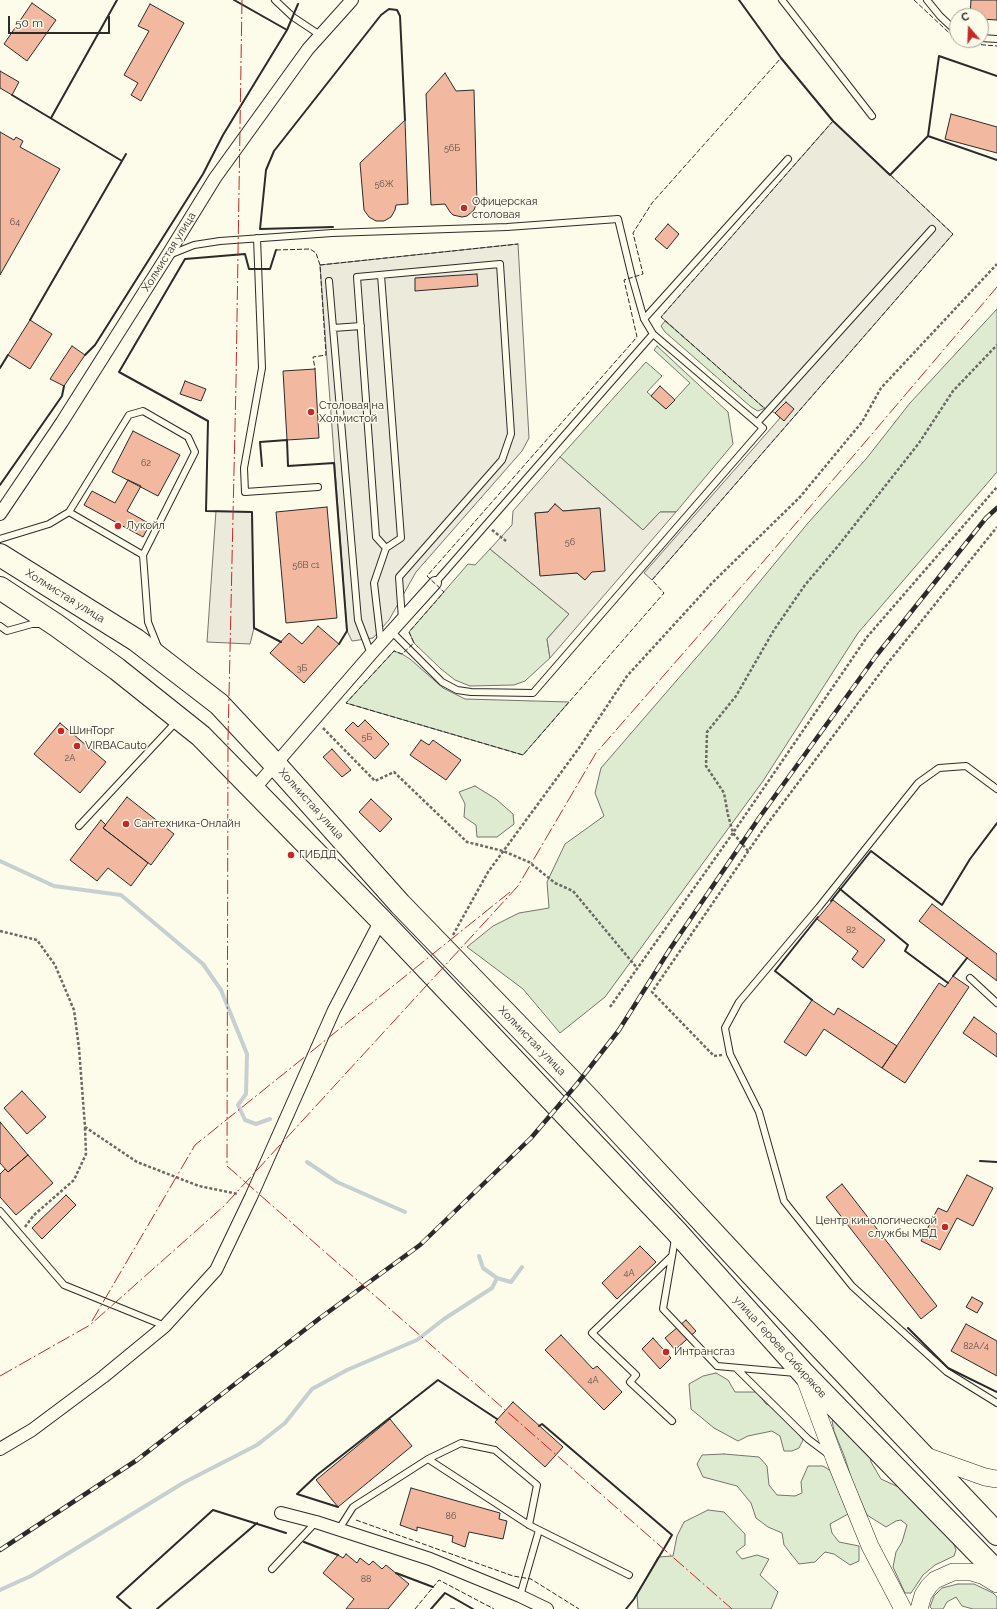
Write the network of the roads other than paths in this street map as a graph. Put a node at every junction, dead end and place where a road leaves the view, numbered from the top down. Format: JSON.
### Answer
{"nodes":[{"id":1,"x":275,"y":0,"type":"edge"},
{"id":2,"x":352,"y":0,"type":"edge"},
{"id":3,"x":782,"y":0,"type":"edge"},
{"id":4,"x":927,"y":0,"type":"edge"},
{"id":5,"x":949,"y":24,"type":"edge"},
{"id":6,"x":320,"y":35,"type":"junction"},
{"id":7,"x":872,"y":116,"type":"dead end"},
{"id":8,"x":788,"y":159,"type":"dead end"},
{"id":9,"x":932,"y":229,"type":"dead end"},
{"id":10,"x":257,"y":238,"type":"junction"},
{"id":11,"x":167,"y":256,"type":"junction"},
{"id":12,"x":381,"y":275,"type":"junction"},
{"id":13,"x":329,"y":281,"type":"dead end"},
{"id":14,"x":644,"y":319,"type":"junction"},
{"id":15,"x":361,"y":326,"type":"junction"},
{"id":16,"x":333,"y":328,"type":"junction"},
{"id":17,"x":653,"y":334,"type":"junction"},
{"id":18,"x":757,"y":423,"type":"junction"},
{"id":19,"x":318,"y":487,"type":"dead end"},
{"id":20,"x":69,"y":512,"type":"junction"},
{"id":21,"x":0,"y":514,"type":"edge"},
{"id":22,"x":0,"y":539,"type":"edge"},
{"id":23,"x":386,"y":548,"type":"junction"},
{"id":24,"x":0,"y":555,"type":"edge"},
{"id":25,"x":143,"y":555,"type":"junction"},
{"id":26,"x":435,"y":583,"type":"joint"},
{"id":27,"x":0,"y":588,"type":"edge"},
{"id":28,"x":402,"y":621,"type":"junction"},
{"id":29,"x":56,"y":625,"type":"junction"},
{"id":30,"x":0,"y":626,"type":"edge"},
{"id":31,"x":392,"y":632,"type":"junction"},
{"id":32,"x":381,"y":644,"type":"junction"},
{"id":33,"x":371,"y":654,"type":"junction"},
{"id":34,"x":164,"y":662,"type":"junction"},
{"id":35,"x":179,"y":718,"type":"junction"},
{"id":36,"x":275,"y":764,"type":"junction"},
{"id":37,"x":254,"y":789,"type":"junction"},
{"id":38,"x":997,"y":789,"type":"edge"},
{"id":39,"x":79,"y":826,"type":"dead end"},
{"id":40,"x":381,"y":920,"type":"junction"},
{"id":41,"x":970,"y":978,"type":"dead end"},
{"id":42,"x":997,"y":1003,"type":"edge"},
{"id":43,"x":0,"y":1211,"type":"edge"},
{"id":44,"x":676,"y":1231,"type":"junction"},
{"id":45,"x":672,"y":1256,"type":"junction"},
{"id":46,"x":165,"y":1326,"type":"junction"},
{"id":47,"x":736,"y":1368,"type":"junction"},
{"id":48,"x":804,"y":1374,"type":"junction"},
{"id":49,"x":997,"y":1403,"type":"edge"},
{"id":50,"x":672,"y":1420,"type":"dead end"},
{"id":51,"x":0,"y":1449,"type":"edge"},
{"id":52,"x":922,"y":1455,"type":"junction"},
{"id":53,"x":428,"y":1459,"type":"junction"},
{"id":54,"x":835,"y":1460,"type":"junction"},
{"id":55,"x":997,"y":1479,"type":"edge"},
{"id":56,"x":280,"y":1512,"type":"dead end"},
{"id":57,"x":316,"y":1522,"type":"junction"},
{"id":58,"x":529,"y":1525,"type":"junction"},
{"id":59,"x":339,"y":1529,"type":"junction"},
{"id":60,"x":538,"y":1530,"type":"junction"},
{"id":61,"x":997,"y":1534,"type":"edge"},
{"id":62,"x":272,"y":1569,"type":"dead end"},
{"id":63,"x":997,"y":1572,"type":"edge"},
{"id":64,"x":629,"y":1575,"type":"dead end"},
{"id":65,"x":997,"y":1584,"type":"edge"},
{"id":66,"x":520,"y":1596,"type":"junction"},
{"id":67,"x":547,"y":1609,"type":"edge"},
{"id":68,"x":903,"y":1609,"type":"edge"},
{"id":69,"x":919,"y":1609,"type":"edge"}],
"edges":[{"from":1,"to":6,"type":"lane"},
{"from":2,"to":6,"type":"street","name":"Холмистая улица"},
{"from":3,"to":7,"type":"lane"},
{"from":4,"to":5,"type":"lane"},
{"from":6,"to":11,"type":"street","name":"Холмистая улица"},
{"from":8,"to":14,"type":"lane"},
{"from":9,"to":18,"type":"lane"},
{"from":10,"to":11,"type":"lane"},
{"from":10,"to":14,"type":"lane"},
{"from":10,"to":19,"type":"lane"},
{"from":11,"to":21,"type":"street","name":"Холмистая улица"},
{"from":12,"to":15,"type":"lane"},
{"from":12,"to":23,"type":"lane"},
{"from":12,"to":28,"type":"lane"},
{"from":13,"to":16,"type":"lane"},
{"from":14,"to":17,"type":"lane"},
{"from":15,"to":16,"type":"lane"},
{"from":15,"to":23,"type":"lane"},
{"from":16,"to":33,"type":"lane"},
{"from":17,"to":18,"type":"lane"},
{"from":17,"to":26,"type":"lane"},
{"from":18,"to":31,"type":"lane"},
{"from":20,"to":22,"type":"lane"},
{"from":20,"to":25,"type":"lane"},
{"from":20,"to":25,"type":"lane"},
{"from":23,"to":32,"type":"lane"},
{"from":24,"to":34,"type":"highway","name":"Холмистая улица"},
{"from":25,"to":34,"type":"lane"},
{"from":26,"to":28,"type":"street"},
{"from":27,"to":29,"type":"highway"},
{"from":28,"to":31,"type":"street"},
{"from":29,"to":30,"type":"lane"},
{"from":29,"to":35,"type":"highway"},
{"from":31,"to":32,"type":"street"},
{"from":32,"to":33,"type":"street"},
{"from":33,"to":36,"type":"street"},
{"from":34,"to":36,"type":"highway","name":"Холмистая улица"},
{"from":35,"to":37,"type":"highway"},
{"from":35,"to":39,"type":"lane"},
{"from":36,"to":37,"type":"street"},
{"from":36,"to":52,"type":"highway","name":"Холмистая улица"},
{"from":37,"to":40,"type":"highway"},
{"from":38,"to":49,"type":"lane"},
{"from":40,"to":44,"type":"highway","name":"улица Героев Сибиряков"},
{"from":40,"to":46,"type":"street"},
{"from":41,"to":42,"type":"lane"},
{"from":43,"to":46,"type":"lane"},
{"from":44,"to":45,"type":"lane"},
{"from":44,"to":48,"type":"highway","name":"улица Героев Сибиряков"},
{"from":45,"to":47,"type":"lane"},
{"from":45,"to":50,"type":"lane"},
{"from":46,"to":51,"type":"street"},
{"from":47,"to":48,"type":"lane"},
{"from":47,"to":54,"type":"lane"},
{"from":48,"to":54,"type":"street"},
{"from":48,"to":63,"type":"highway","name":"улица Героев Сибиряков"},
{"from":52,"to":55,"type":"street"},
{"from":52,"to":61,"type":"highway"},
{"from":53,"to":58,"type":"lane"},
{"from":53,"to":58,"type":"lane"},
{"from":53,"to":59,"type":"lane"},
{"from":54,"to":68,"type":"street"},
{"from":56,"to":57,"type":"street"},
{"from":57,"to":59,"type":"street"},
{"from":57,"to":62,"type":"lane"},
{"from":58,"to":60,"type":"lane"},
{"from":59,"to":66,"type":"street"},
{"from":60,"to":64,"type":"lane"},
{"from":60,"to":66,"type":"lane"},
{"from":65,"to":69,"type":"street"},
{"from":66,"to":67,"type":"street"}]}
